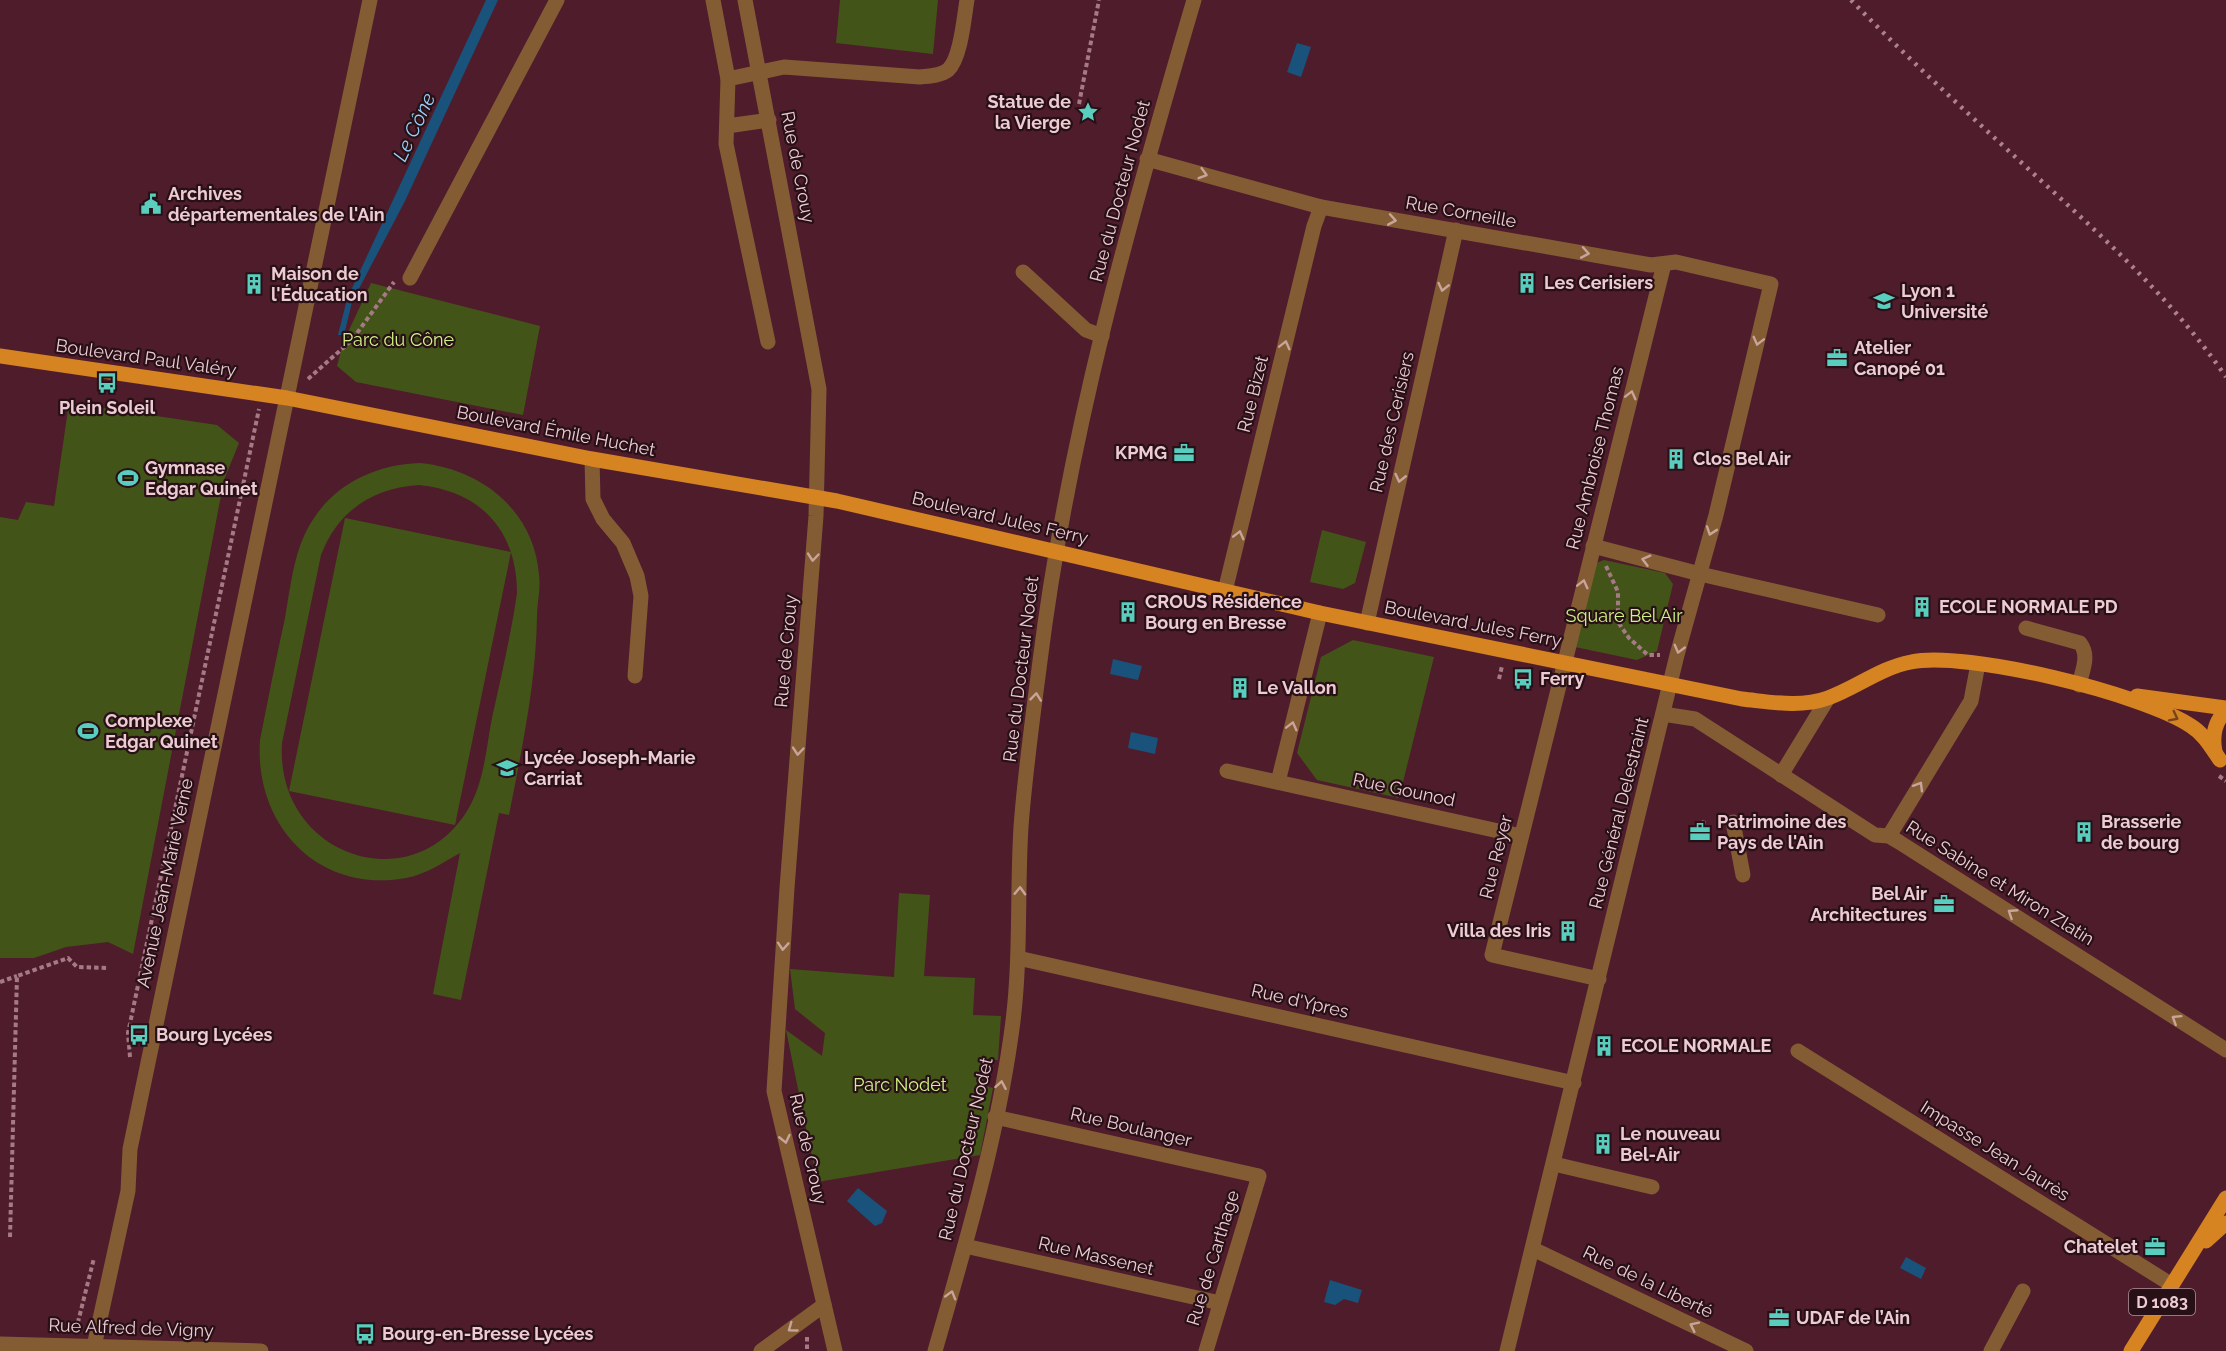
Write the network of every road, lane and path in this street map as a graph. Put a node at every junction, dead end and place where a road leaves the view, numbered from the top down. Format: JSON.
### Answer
{"nodes":[{"id":1,"x":370,"y":0,"type":"edge"},
{"id":2,"x":557,"y":0,"type":"edge"},
{"id":3,"x":713,"y":0,"type":"edge"},
{"id":4,"x":745,"y":0,"type":"edge"},
{"id":5,"x":967,"y":0,"type":"edge"},
{"id":6,"x":1099,"y":0,"type":"edge"},
{"id":7,"x":1194,"y":0,"type":"edge"},
{"id":8,"x":760,"y":72,"type":"junction"},
{"id":9,"x":728,"y":79,"type":"junction"},
{"id":10,"x":1079,"y":104,"type":"dead end"},
{"id":11,"x":769,"y":120,"type":"junction"},
{"id":12,"x":727,"y":126,"type":"junction"},
{"id":13,"x":1147,"y":159,"type":"junction"},
{"id":14,"x":1321,"y":207,"type":"junction"},
{"id":15,"x":1456,"y":230,"type":"junction"},
{"id":16,"x":1664,"y":264,"type":"junction"},
{"id":17,"x":1023,"y":272,"type":"dead end"},
{"id":18,"x":410,"y":278,"type":"joint"},
{"id":19,"x":1772,"y":284,"type":"joint"},
{"id":20,"x":1102,"y":336,"type":"junction"},
{"id":21,"x":768,"y":342,"type":"dead end"},
{"id":22,"x":0,"y":356,"type":"edge"},
{"id":23,"x":287,"y":398,"type":"junction"},
{"id":24,"x":249,"y":408,"type":"dead end"},
{"id":25,"x":284,"y":414,"type":"junction"},
{"id":26,"x":592,"y":459,"type":"junction"},
{"id":27,"x":817,"y":499,"type":"junction"},
{"id":28,"x":1593,"y":546,"type":"junction"},
{"id":29,"x":1056,"y":551,"type":"junction"},
{"id":30,"x":1700,"y":574,"type":"junction"},
{"id":31,"x":1225,"y":591,"type":"junction"},
{"id":32,"x":1320,"y":613,"type":"junction"},
{"id":33,"x":1878,"y":615,"type":"dead end"},
{"id":34,"x":1367,"y":623,"type":"junction"},
{"id":35,"x":2026,"y":628,"type":"dead end"},
{"id":36,"x":1648,"y":655,"type":"dead end"},
{"id":37,"x":1503,"y":661,"type":"dead end"},
{"id":38,"x":1564,"y":661,"type":"junction"},
{"id":39,"x":1978,"y":664,"type":"junction"},
{"id":40,"x":635,"y":676,"type":"dead end"},
{"id":41,"x":1499,"y":679,"type":"dead end"},
{"id":42,"x":1670,"y":684,"type":"junction"},
{"id":43,"x":2079,"y":685,"type":"junction"},
{"id":44,"x":2120,"y":694,"type":"junction"},
{"id":45,"x":1828,"y":698,"type":"junction"},
{"id":46,"x":2226,"y":709,"type":"edge"},
{"id":47,"x":1663,"y":714,"type":"junction"},
{"id":48,"x":2223,"y":763,"type":"edge"},
{"id":49,"x":1227,"y":771,"type":"dead end"},
{"id":50,"x":1781,"y":776,"type":"junction"},
{"id":51,"x":1278,"y":782,"type":"junction"},
{"id":52,"x":1704,"y":820,"type":"dead end"},
{"id":53,"x":1733,"y":822,"type":"dead end"},
{"id":54,"x":1703,"y":825,"type":"dead end"},
{"id":55,"x":1521,"y":836,"type":"junction"},
{"id":56,"x":1889,"y":836,"type":"junction"},
{"id":57,"x":1743,"y":875,"type":"dead end"},
{"id":58,"x":1018,"y":958,"type":"junction"},
{"id":59,"x":108,"y":968,"type":"dead end"},
{"id":60,"x":17,"y":976,"type":"junction"},
{"id":61,"x":1599,"y":979,"type":"junction"},
{"id":62,"x":0,"y":981,"type":"edge"},
{"id":63,"x":2226,"y":1050,"type":"edge"},
{"id":64,"x":1798,"y":1051,"type":"dead end"},
{"id":65,"x":1574,"y":1083,"type":"junction"},
{"id":66,"x":996,"y":1117,"type":"junction"},
{"id":67,"x":1554,"y":1164,"type":"junction"},
{"id":68,"x":1259,"y":1176,"type":"joint"},
{"id":69,"x":1652,"y":1187,"type":"dead end"},
{"id":70,"x":2226,"y":1198,"type":"edge"},
{"id":71,"x":2224,"y":1227,"type":"edge"},
{"id":72,"x":10,"y":1237,"type":"dead end"},
{"id":73,"x":965,"y":1246,"type":"junction"},
{"id":74,"x":1533,"y":1249,"type":"junction"},
{"id":75,"x":2193,"y":1253,"type":"junction"},
{"id":76,"x":2172,"y":1285,"type":"junction"},
{"id":77,"x":2023,"y":1291,"type":"dead end"},
{"id":78,"x":1220,"y":1303,"type":"junction"},
{"id":79,"x":824,"y":1305,"type":"junction"},
{"id":80,"x":0,"y":1344,"type":"edge"},
{"id":81,"x":94,"y":1349,"type":"edge"},
{"id":82,"x":245,"y":1351,"type":"edge"},
{"id":83,"x":261,"y":1351,"type":"edge"},
{"id":84,"x":761,"y":1351,"type":"edge"},
{"id":85,"x":835,"y":1351,"type":"edge"},
{"id":86,"x":934,"y":1351,"type":"edge"},
{"id":87,"x":1206,"y":1351,"type":"edge"},
{"id":88,"x":1507,"y":1351,"type":"edge"},
{"id":89,"x":1746,"y":1351,"type":"edge"},
{"id":90,"x":1991,"y":1351,"type":"edge"},
{"id":91,"x":2131,"y":1351,"type":"edge"}],
"edges":[{"from":1,"to":23,"type":"street","name":"Avenue Jean-Marie Verne"},
{"from":2,"to":18,"type":"street"},
{"from":3,"to":9,"type":"street"},
{"from":4,"to":8,"type":"street","name":"Rue de Crouy"},
{"from":5,"to":8,"type":"street"},
{"from":6,"to":10,"type":"path"},
{"from":7,"to":13,"type":"street","name":"Rue du Docteur Nodet"},
{"from":8,"to":9,"type":"street"},
{"from":8,"to":11,"type":"street","name":"Rue de Crouy"},
{"from":9,"to":12,"type":"street"},
{"from":11,"to":12,"type":"street"},
{"from":11,"to":27,"type":"street","name":"Rue de Crouy"},
{"from":12,"to":21,"type":"street"},
{"from":13,"to":14,"type":"street","name":"Rue Corneille","one_way":true},
{"from":13,"to":20,"type":"street","name":"Rue du Docteur Nodet"},
{"from":14,"to":15,"type":"street","name":"Rue Corneille","one_way":true},
{"from":31,"to":14,"type":"street","name":"Rue Bizet","one_way":true},
{"from":15,"to":16,"type":"street","name":"Rue Corneille","one_way":true},
{"from":15,"to":34,"type":"street","name":"Rue des Cerisiers","one_way":true},
{"from":16,"to":19,"type":"street","name":"Rue Corneille"},
{"from":28,"to":16,"type":"street","name":"Rue Ambroise Thomas","one_way":true},
{"from":17,"to":20,"type":"street"},
{"from":18,"to":23,"type":"path"},
{"from":19,"to":30,"type":"street","name":"Rue Général Delestraint","one_way":true},
{"from":20,"to":29,"type":"street","name":"Rue du Docteur Nodet"},
{"from":22,"to":23,"type":"main road","name":"Boulevard Paul Valéry"},
{"from":23,"to":25,"type":"street","name":"Avenue Jean-Marie Verne"},
{"from":23,"to":26,"type":"main road","name":"Boulevard Émile Huchet"},
{"from":24,"to":25,"type":"path"},
{"from":25,"to":81,"type":"street","name":"Avenue Jean-Marie Verne"},
{"from":26,"to":27,"type":"main road","name":"Boulevard Émile Huchet"},
{"from":26,"to":40,"type":"street"},
{"from":27,"to":29,"type":"main road","name":"Boulevard Jules Ferry"},
{"from":27,"to":79,"type":"street","name":"Rue de Crouy","one_way":true},
{"from":30,"to":28,"type":"street","one_way":true},
{"from":28,"to":36,"type":"path"},
{"from":38,"to":28,"type":"street","name":"Rue Ambroise Thomas","one_way":true},
{"from":29,"to":31,"type":"main road","name":"Boulevard Jules Ferry"},
{"from":58,"to":29,"type":"street","name":"Rue du Docteur Nodet","one_way":true},
{"from":30,"to":33,"type":"street"},
{"from":30,"to":42,"type":"street","name":"Rue Général Delestraint","one_way":true},
{"from":31,"to":32,"type":"main road","name":"Boulevard Jules Ferry"},
{"from":32,"to":34,"type":"main road","name":"Boulevard Jules Ferry"},
{"from":51,"to":32,"type":"street","one_way":true},
{"from":34,"to":38,"type":"main road","name":"Boulevard Jules Ferry"},
{"from":35,"to":43,"type":"street"},
{"from":37,"to":41,"type":"path"},
{"from":38,"to":42,"type":"main road","name":"Boulevard Jules Ferry"},
{"from":38,"to":55,"type":"street","name":"Rue Reyer"},
{"from":39,"to":43,"type":"main road","name":"Boulevard Jules Ferry"},
{"from":39,"to":45,"type":"main road","name":"Boulevard Jules Ferry"},
{"from":56,"to":39,"type":"street","name":"Rue Sabine et Miron Zlatin","one_way":true},
{"from":42,"to":45,"type":"main road","name":"Boulevard Jules Ferry"},
{"from":42,"to":47,"type":"street","name":"Rue Général Delestraint"},
{"from":43,"to":44,"type":"main road","name":"Boulevard Jules Ferry"},
{"from":44,"to":46,"type":"main road","name":"Boulevard Jules Ferry"},
{"from":44,"to":48,"type":"main road","name":"Boulevard Jules Ferry","one_way":true},
{"from":45,"to":50,"type":"street"},
{"from":46,"to":48,"type":"main road"},
{"from":47,"to":50,"type":"street"},
{"from":47,"to":61,"type":"street","name":"Rue Général Delestraint"},
{"from":49,"to":51,"type":"street","name":"Rue Gounod"},
{"from":50,"to":56,"type":"street"},
{"from":51,"to":55,"type":"street","name":"Rue Gounod"},
{"from":52,"to":54,"type":"path"},
{"from":53,"to":57,"type":"street"},
{"from":55,"to":61,"type":"street","name":"Rue Reyer"},
{"from":63,"to":56,"type":"street","name":"Rue Sabine et Miron Zlatin","one_way":true},
{"from":58,"to":65,"type":"street","name":"Rue d'Ypres"},
{"from":66,"to":58,"type":"street","name":"Rue du Docteur Nodet","one_way":true},
{"from":59,"to":60,"type":"path"},
{"from":60,"to":62,"type":"path"},
{"from":60,"to":72,"type":"path"},
{"from":61,"to":65,"type":"street","name":"Rue Général Delestraint"},
{"from":64,"to":76,"type":"street","name":"Impasse Jean Jaurès"},
{"from":65,"to":67,"type":"street","name":"Rue Général Delestraint"},
{"from":66,"to":68,"type":"street","name":"Rue Boulanger"},
{"from":66,"to":73,"type":"street","name":"Rue du Docteur Nodet"},
{"from":67,"to":69,"type":"street"},
{"from":67,"to":74,"type":"street","name":"Rue Général Delestraint"},
{"from":68,"to":78,"type":"street","name":"Rue de Carthage"},
{"from":70,"to":75,"type":"main road","number":"D 1083"},
{"from":71,"to":75,"type":"main road","number":"D 1083"},
{"from":73,"to":78,"type":"street","name":"Rue Massenet"},
{"from":86,"to":73,"type":"street","name":"Rue du Docteur Nodet","one_way":true},
{"from":74,"to":88,"type":"street","name":"Rue Général Delestraint"},
{"from":89,"to":74,"type":"street","name":"Rue de la Liberté","one_way":true},
{"from":75,"to":76,"type":"main road","number":"D 1083"},
{"from":76,"to":91,"type":"main road","number":"D 1083"},
{"from":77,"to":90,"type":"street"},
{"from":78,"to":87,"type":"street","name":"Rue de Carthage"},
{"from":79,"to":84,"type":"street","one_way":true},
{"from":79,"to":85,"type":"street","name":"Rue de Crouy"},
{"from":80,"to":81,"type":"street","name":"Rue Alfred de Vigny"},
{"from":81,"to":82,"type":"street","name":"Rue Alfred de Vigny"},
{"from":82,"to":83,"type":"street","name":"Rue Alfred de Vigny"}]}
